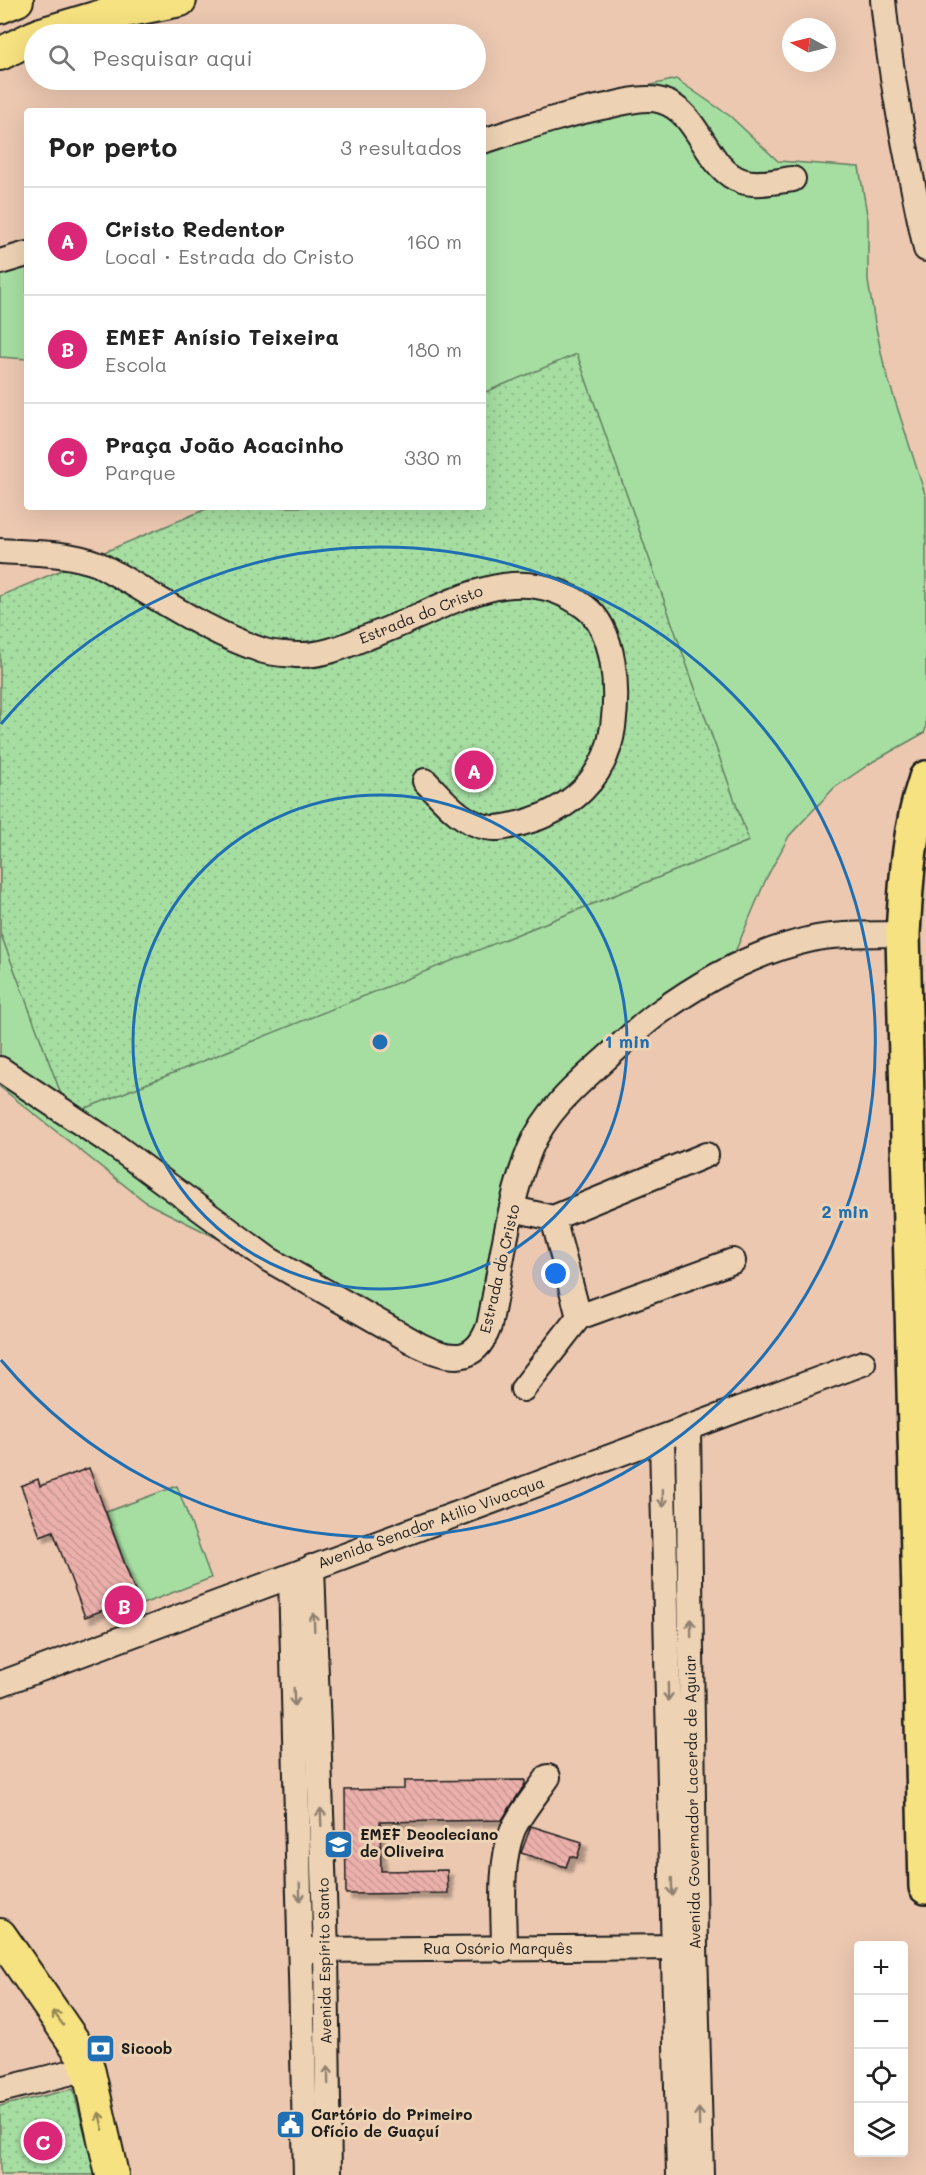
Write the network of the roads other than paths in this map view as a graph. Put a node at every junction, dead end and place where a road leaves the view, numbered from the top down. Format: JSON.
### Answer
{"nodes":[{"id":1,"x":17,"y":0,"type":"edge"},
{"id":2,"x":180,"y":0,"type":"edge"},
{"id":3,"x":883,"y":0,"type":"edge"},
{"id":4,"x":0,"y":7,"type":"edge"},
{"id":5,"x":75,"y":24,"type":"edge"},
{"id":6,"x":24,"y":42,"type":"edge"},
{"id":7,"x":0,"y":54,"type":"edge"},
{"id":8,"x":486,"y":140,"type":"edge"},
{"id":9,"x":793,"y":179,"type":"dead end"},
{"id":10,"x":926,"y":249,"type":"edge"},
{"id":11,"x":24,"y":255,"type":"edge"},
{"id":12,"x":0,"y":262,"type":"edge"},
{"id":13,"x":0,"y":550,"type":"edge"},
{"id":14,"x":926,"y":778,"type":"edge"},
{"id":15,"x":425,"y":781,"type":"dead end"},
{"id":16,"x":903,"y":934,"type":"junction"},
{"id":17,"x":0,"y":1069,"type":"edge"},
{"id":18,"x":706,"y":1155,"type":"dead end"},
{"id":19,"x":513,"y":1209,"type":"junction"},
{"id":20,"x":553,"y":1218,"type":"junction"},
{"id":21,"x":733,"y":1262,"type":"dead end"},
{"id":22,"x":579,"y":1317,"type":"junction"},
{"id":23,"x":863,"y":1363,"type":"dead end"},
{"id":24,"x":523,"y":1389,"type":"dead end"},
{"id":25,"x":688,"y":1430,"type":"junction"},
{"id":26,"x":662,"y":1439,"type":"junction"},
{"id":27,"x":301,"y":1571,"type":"junction"},
{"id":28,"x":0,"y":1684,"type":"edge"},
{"id":29,"x":548,"y":1777,"type":"dead end"},
{"id":30,"x":926,"y":1887,"type":"edge"},
{"id":31,"x":0,"y":1935,"type":"edge"},
{"id":32,"x":684,"y":1947,"type":"junction"},
{"id":33,"x":326,"y":1949,"type":"junction"},
{"id":34,"x":504,"y":1950,"type":"junction"},
{"id":35,"x":301,"y":1951,"type":"junction"},
{"id":36,"x":88,"y":2068,"type":"junction"},
{"id":37,"x":0,"y":2090,"type":"edge"},
{"id":38,"x":112,"y":2175,"type":"edge"},
{"id":39,"x":306,"y":2175,"type":"edge"},
{"id":40,"x":329,"y":2175,"type":"edge"},
{"id":41,"x":680,"y":2175,"type":"edge"},
{"id":42,"x":701,"y":2175,"type":"edge"}],
"edges":[{"from":1,"to":4,"type":"main road"},
{"from":2,"to":5,"type":"main road"},
{"from":3,"to":10,"type":"street"},
{"from":6,"to":7,"type":"main road"},
{"from":8,"to":9,"type":"street"},
{"from":11,"to":12,"type":"street"},
{"from":13,"to":15,"type":"street","name":"Estrada do Cristo"},
{"from":14,"to":16,"type":"highway"},
{"from":16,"to":19,"type":"street","name":"Estrada do Cristo"},
{"from":16,"to":30,"type":"highway"},
{"from":17,"to":19,"type":"street","name":"Estrada do Cristo"},
{"from":18,"to":20,"type":"street"},
{"from":19,"to":20,"type":"street"},
{"from":20,"to":22,"type":"street"},
{"from":21,"to":22,"type":"street"},
{"from":22,"to":24,"type":"street"},
{"from":23,"to":25,"type":"street","name":"Avenida Senador Atilio Vivacqua"},
{"from":25,"to":26,"type":"street","name":"Avenida Senador Atilio Vivacqua"},
{"from":32,"to":25,"type":"street","name":"Avenida Governador Lacerda de Aguiar","one_way":true},
{"from":26,"to":27,"type":"street","name":"Avenida Senador Atilio Vivacqua"},
{"from":26,"to":32,"type":"street","name":"Avenida Governador Lacerda de Aguiar","one_way":true},
{"from":27,"to":28,"type":"street","name":"Avenida Senador Atilio Vivacqua"},
{"from":33,"to":27,"type":"street","name":"Avenida Espírito Santo","one_way":true},
{"from":27,"to":35,"type":"street","name":"Avenida Espírito Santo","one_way":true},
{"from":29,"to":34,"type":"street"},
{"from":36,"to":31,"type":"main road","one_way":true},
{"from":32,"to":34,"type":"street","name":"Rua Osório Marquês"},
{"from":32,"to":41,"type":"street","name":"Avenida Governador Lacerda de Aguiar"},
{"from":42,"to":32,"type":"street","name":"Avenida Governador Lacerda de Aguiar","one_way":true},
{"from":33,"to":34,"type":"street","name":"Rua Osório Marquês"},
{"from":33,"to":35,"type":"street","name":"Rua Osório Marquês"},
{"from":40,"to":33,"type":"street","name":"Avenida Espírito Santo","one_way":true},
{"from":35,"to":39,"type":"street","name":"Avenida Espírito Santo"},
{"from":36,"to":37,"type":"street"},
{"from":38,"to":36,"type":"main road","one_way":true}]}
